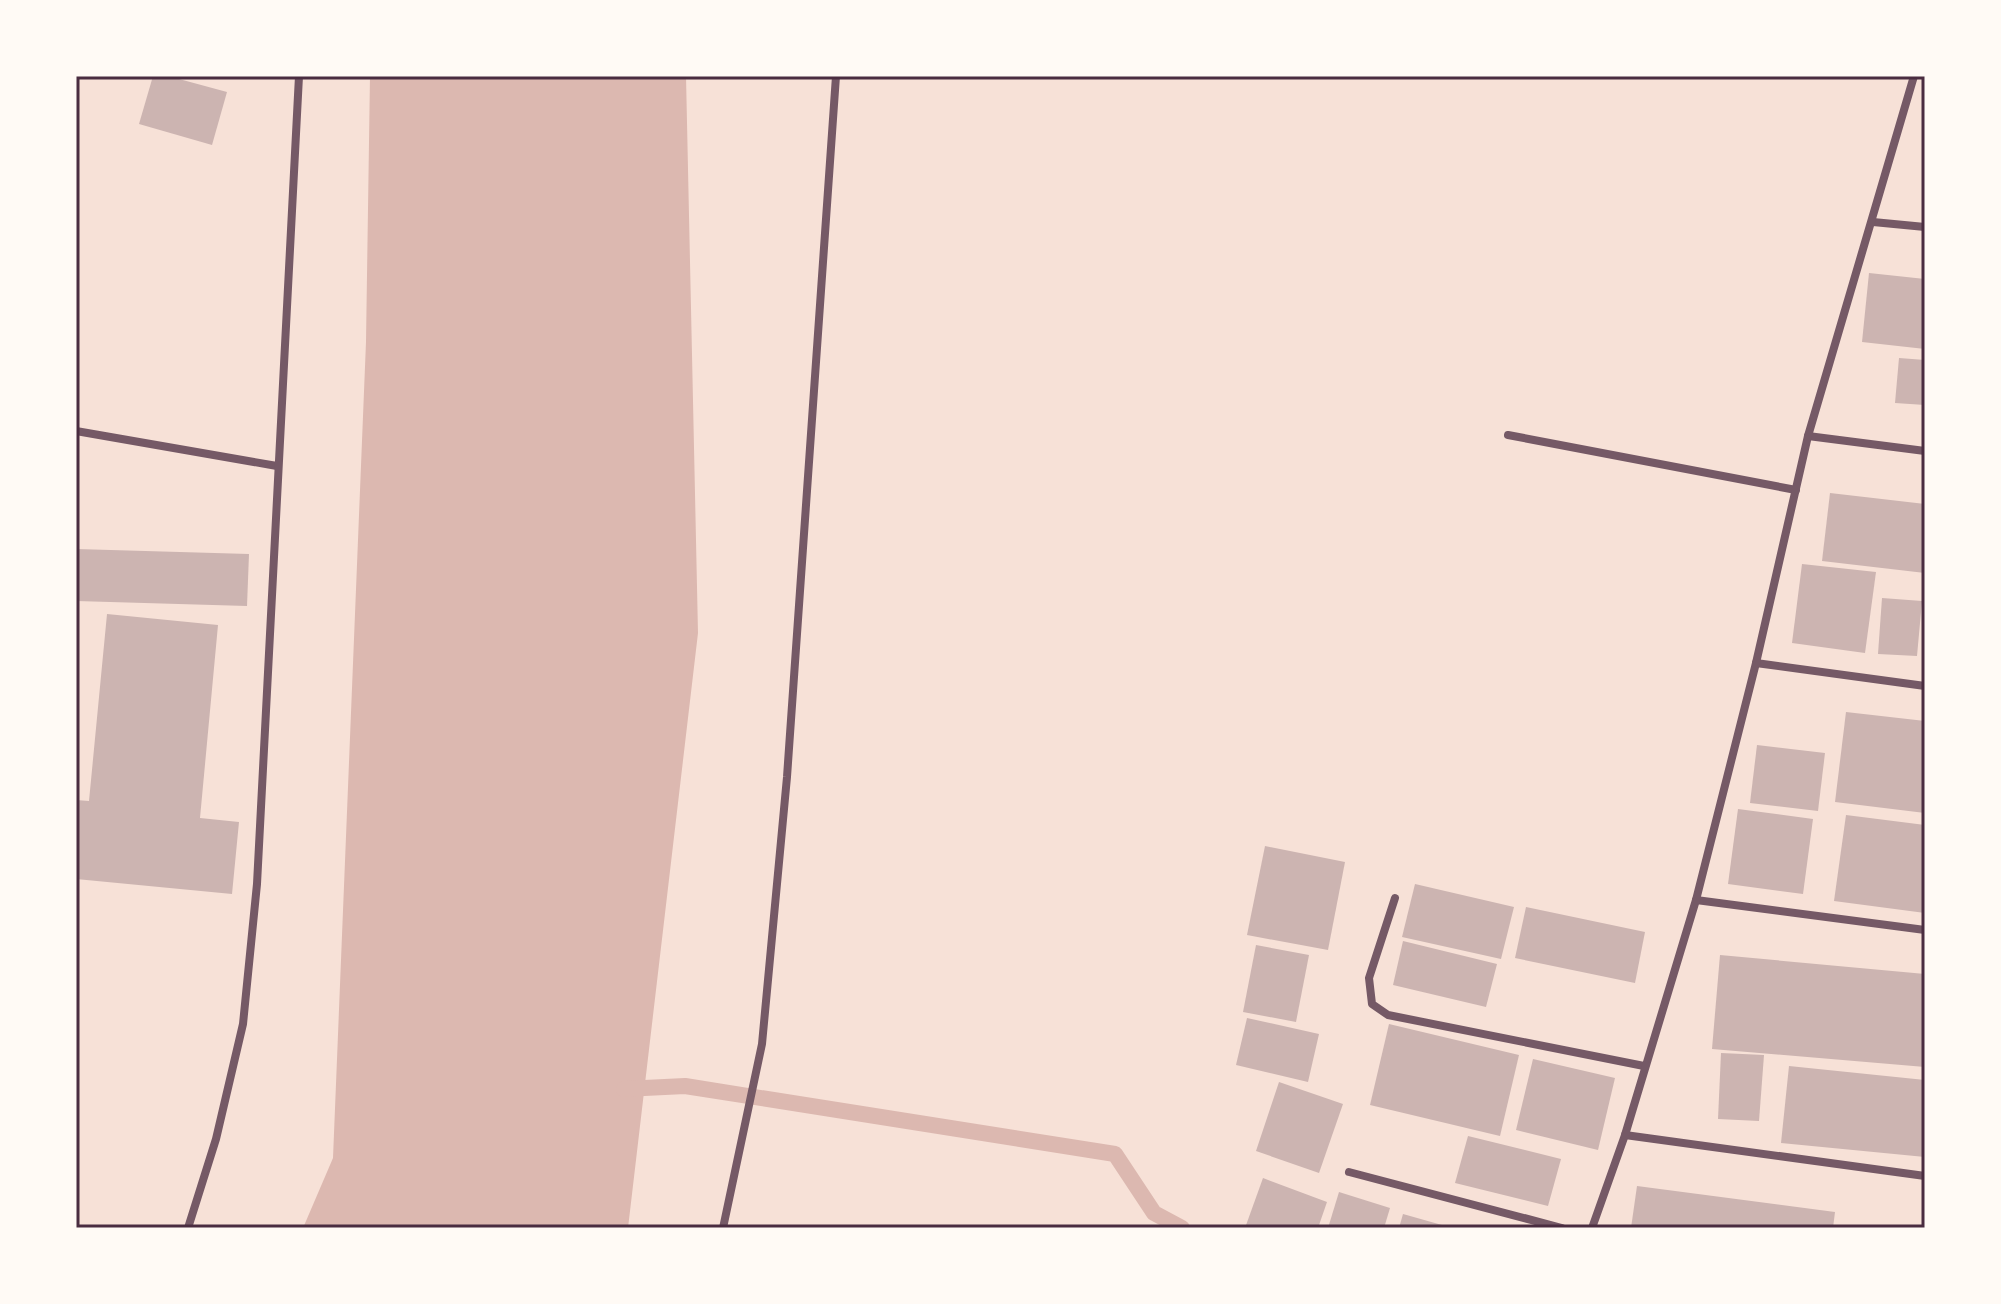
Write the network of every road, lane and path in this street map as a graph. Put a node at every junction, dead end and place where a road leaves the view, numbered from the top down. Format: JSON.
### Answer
{"nodes":[{"id":1,"x":299,"y":76,"type":"edge"},
{"id":2,"x":836,"y":76,"type":"edge"},
{"id":3,"x":1914,"y":76,"type":"edge"},
{"id":4,"x":1873,"y":222,"type":"junction"},
{"id":5,"x":1925,"y":227,"type":"edge"},
{"id":6,"x":76,"y":431,"type":"edge"},
{"id":7,"x":1508,"y":435,"type":"dead end"},
{"id":8,"x":1808,"y":436,"type":"junction"},
{"id":9,"x":1925,"y":451,"type":"edge"},
{"id":10,"x":277,"y":466,"type":"junction"},
{"id":11,"x":1796,"y":490,"type":"junction"},
{"id":12,"x":1756,"y":663,"type":"junction"},
{"id":13,"x":1925,"y":686,"type":"edge"},
{"id":14,"x":1395,"y":898,"type":"dead end"},
{"id":15,"x":1696,"y":900,"type":"junction"},
{"id":16,"x":1925,"y":930,"type":"edge"},
{"id":17,"x":1644,"y":1066,"type":"junction"},
{"id":18,"x":1625,"y":1135,"type":"junction"},
{"id":19,"x":1349,"y":1172,"type":"dead end"},
{"id":20,"x":1925,"y":1176,"type":"edge"},
{"id":21,"x":188,"y":1228,"type":"edge"},
{"id":22,"x":723,"y":1228,"type":"edge"},
{"id":23,"x":1562,"y":1228,"type":"edge"},
{"id":24,"x":1592,"y":1228,"type":"edge"}],
"edges":[{"from":1,"to":10,"type":"street"},
{"from":2,"to":22,"type":"street"},
{"from":3,"to":4,"type":"street"},
{"from":4,"to":5,"type":"street"},
{"from":4,"to":8,"type":"street"},
{"from":6,"to":10,"type":"street"},
{"from":7,"to":11,"type":"street"},
{"from":8,"to":9,"type":"street"},
{"from":8,"to":11,"type":"street"},
{"from":10,"to":21,"type":"street"},
{"from":11,"to":12,"type":"street"},
{"from":12,"to":13,"type":"street"},
{"from":12,"to":15,"type":"street"},
{"from":14,"to":17,"type":"street"},
{"from":15,"to":16,"type":"street"},
{"from":15,"to":17,"type":"street"},
{"from":17,"to":18,"type":"street"},
{"from":18,"to":20,"type":"street"},
{"from":18,"to":24,"type":"street"},
{"from":19,"to":23,"type":"street"}]}
